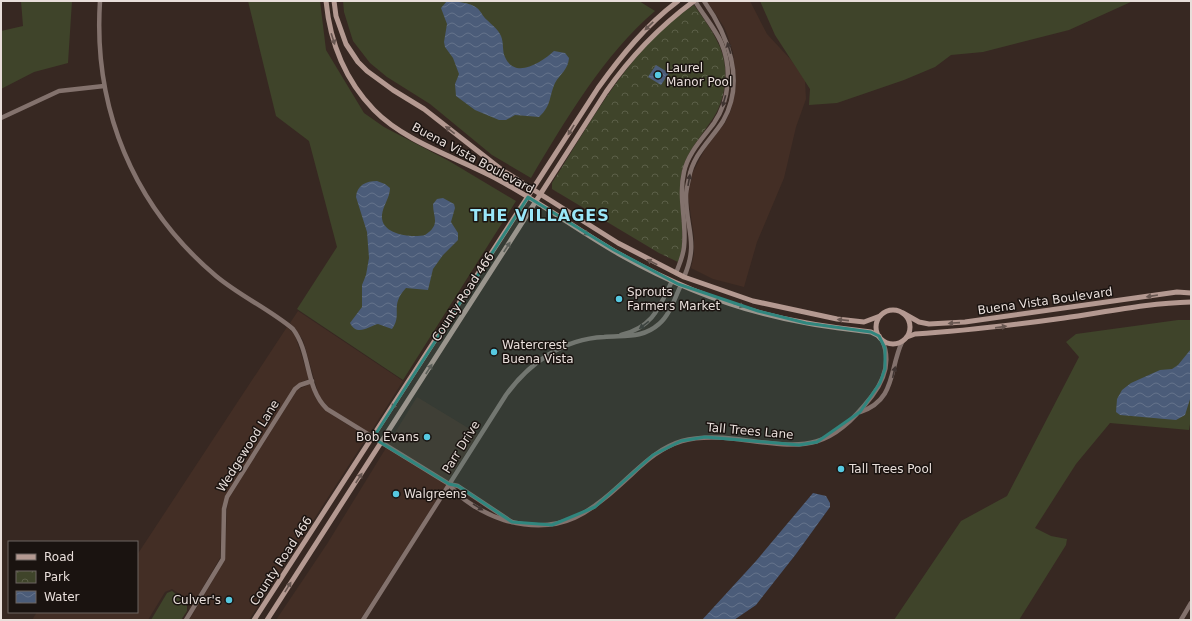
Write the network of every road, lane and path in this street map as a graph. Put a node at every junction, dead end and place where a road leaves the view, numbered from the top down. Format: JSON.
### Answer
{"nodes":[{"id":1,"x":100,"y":1,"type":"edge"},
{"id":2,"x":326,"y":1,"type":"edge"},
{"id":3,"x":334,"y":1,"type":"edge"},
{"id":4,"x":678,"y":1,"type":"edge"},
{"id":5,"x":688,"y":1,"type":"edge"},
{"id":6,"x":694,"y":1,"type":"edge"},
{"id":7,"x":704,"y":1,"type":"edge"},
{"id":8,"x":676,"y":14,"type":"junction"},
{"id":9,"x":721,"y":26,"type":"junction"},
{"id":10,"x":714,"y":30,"type":"junction"},
{"id":11,"x":104,"y":86,"type":"junction"},
{"id":12,"x":1,"y":118,"type":"edge"},
{"id":13,"x":533,"y":191,"type":"junction"},
{"id":14,"x":541,"y":195,"type":"junction"},
{"id":15,"x":528,"y":198,"type":"junction"},
{"id":16,"x":536,"y":202,"type":"junction"},
{"id":17,"x":690,"y":229,"type":"junction"},
{"id":18,"x":684,"y":230,"type":"junction"},
{"id":19,"x":676,"y":273,"type":"junction"},
{"id":20,"x":684,"y":277,"type":"junction"},
{"id":21,"x":672,"y":281,"type":"junction"},
{"id":22,"x":681,"y":285,"type":"junction"},
{"id":23,"x":1191,"y":293,"type":"edge"},
{"id":24,"x":1191,"y":302,"type":"edge"},
{"id":25,"x":903,"y":313,"type":"junction"},
{"id":26,"x":880,"y":316,"type":"junction"},
{"id":27,"x":617,"y":336,"type":"junction"},
{"id":28,"x":907,"y":337,"type":"junction"},
{"id":29,"x":880,"y":338,"type":"junction"},
{"id":30,"x":902,"y":342,"type":"junction"},
{"id":31,"x":312,"y":381,"type":"junction"},
{"id":32,"x":880,"y":383,"type":"junction"},
{"id":33,"x":888,"y":388,"type":"junction"},
{"id":34,"x":860,"y":412,"type":"junction"},
{"id":35,"x":373,"y":438,"type":"junction"},
{"id":36,"x":382,"y":443,"type":"junction"},
{"id":37,"x":449,"y":484,"type":"junction"},
{"id":38,"x":469,"y":493,"type":"junction"},
{"id":39,"x":465,"y":499,"type":"junction"},
{"id":40,"x":512,"y":522,"type":"junction"},
{"id":41,"x":1191,"y":602,"type":"edge"},
{"id":42,"x":186,"y":620,"type":"edge"},
{"id":43,"x":254,"y":620,"type":"edge"},
{"id":44,"x":267,"y":620,"type":"edge"},
{"id":45,"x":363,"y":620,"type":"edge"},
{"id":46,"x":1182,"y":620,"type":"edge"}],
"edges":[{"from":1,"to":11,"type":"street","name":"Tall Trees Lane"},
{"from":2,"to":15,"type":"main road","name":"Buena Vista Boulevard","one_way":true},
{"from":13,"to":3,"type":"main road","name":"Buena Vista Boulevard","one_way":true},
{"from":4,"to":13,"type":"main road","name":"County Road 466","one_way":true},
{"from":5,"to":8,"type":"main road"},
{"from":6,"to":8,"type":"main road","name":"County Road 466"},
{"from":6,"to":10,"type":"street"},
{"from":7,"to":9,"type":"street"},
{"from":8,"to":14,"type":"main road","name":"County Road 466"},
{"from":9,"to":10,"type":"street"},
{"from":17,"to":9,"type":"street","one_way":true},
{"from":10,"to":18,"type":"street","one_way":true},
{"from":11,"to":12,"type":"street"},
{"from":11,"to":31,"type":"street","name":"Tall Trees Lane"},
{"from":13,"to":14,"type":"main road","name":"Buena Vista Boulevard"},
{"from":13,"to":15,"type":"main road","name":"County Road 466"},
{"from":14,"to":16,"type":"main road","name":"County Road 466"},
{"from":19,"to":14,"type":"main road","name":"Buena Vista Boulevard","one_way":true},
{"from":15,"to":16,"type":"main road","name":"Buena Vista Boulevard"},
{"from":15,"to":35,"type":"main road","name":"County Road 466","one_way":true},
{"from":16,"to":21,"type":"main road","name":"Buena Vista Boulevard","one_way":true},
{"from":36,"to":16,"type":"main road","name":"County Road 466","one_way":true},
{"from":17,"to":18,"type":"street"},
{"from":17,"to":20,"type":"street"},
{"from":18,"to":19,"type":"street"},
{"from":19,"to":20,"type":"main road","name":"Buena Vista Boulevard"},
{"from":19,"to":21,"type":"main road"},
{"from":20,"to":22,"type":"main road"},
{"from":26,"to":20,"type":"main road","name":"Buena Vista Boulevard","one_way":true},
{"from":21,"to":22,"type":"main road","name":"Buena Vista Boulevard"},
{"from":21,"to":27,"type":"street","name":"Parr Drive","one_way":true},
{"from":22,"to":27,"type":"street","name":"Parr Drive"},
{"from":22,"to":29,"type":"main road","name":"Buena Vista Boulevard","one_way":true},
{"from":23,"to":25,"type":"main road","name":"Buena Vista Boulevard","one_way":true},
{"from":28,"to":24,"type":"main road","name":"Buena Vista Boulevard","one_way":true},
{"from":25,"to":26,"type":"main road","name":"Buena Vista Boulevard"},
{"from":25,"to":28,"type":"main road"},
{"from":26,"to":29,"type":"main road"},
{"from":27,"to":37,"type":"street","name":"Parr Drive"},
{"from":28,"to":30,"type":"main road"},
{"from":29,"to":30,"type":"main road","name":"Buena Vista Boulevard"},
{"from":29,"to":32,"type":"street","name":"Tall Trees Lane"},
{"from":33,"to":30,"type":"street","name":"Tall Trees Lane","one_way":true},
{"from":31,"to":35,"type":"street","name":"Tall Trees Lane"},
{"from":31,"to":42,"type":"street","name":"Wedgewood Lane"},
{"from":32,"to":33,"type":"street"},
{"from":32,"to":34,"type":"street","name":"Tall Trees Lane"},
{"from":33,"to":34,"type":"street","name":"Tall Trees Lane"},
{"from":34,"to":40,"type":"street","name":"Tall Trees Lane"},
{"from":35,"to":36,"type":"street","name":"Tall Trees Lane"},
{"from":35,"to":43,"type":"main road","name":"County Road 466"},
{"from":36,"to":37,"type":"street","name":"Tall Trees Lane"},
{"from":44,"to":36,"type":"main road","name":"County Road 466","one_way":true},
{"from":37,"to":38,"type":"street","name":"Tall Trees Lane"},
{"from":37,"to":39,"type":"street","name":"Tall Trees Lane"},
{"from":37,"to":45,"type":"street","name":"Parr Drive"},
{"from":38,"to":39,"type":"street"},
{"from":38,"to":40,"type":"street","name":"Tall Trees Lane"},
{"from":39,"to":40,"type":"street","name":"Tall Trees Lane","one_way":true},
{"from":41,"to":46,"type":"street"}]}
